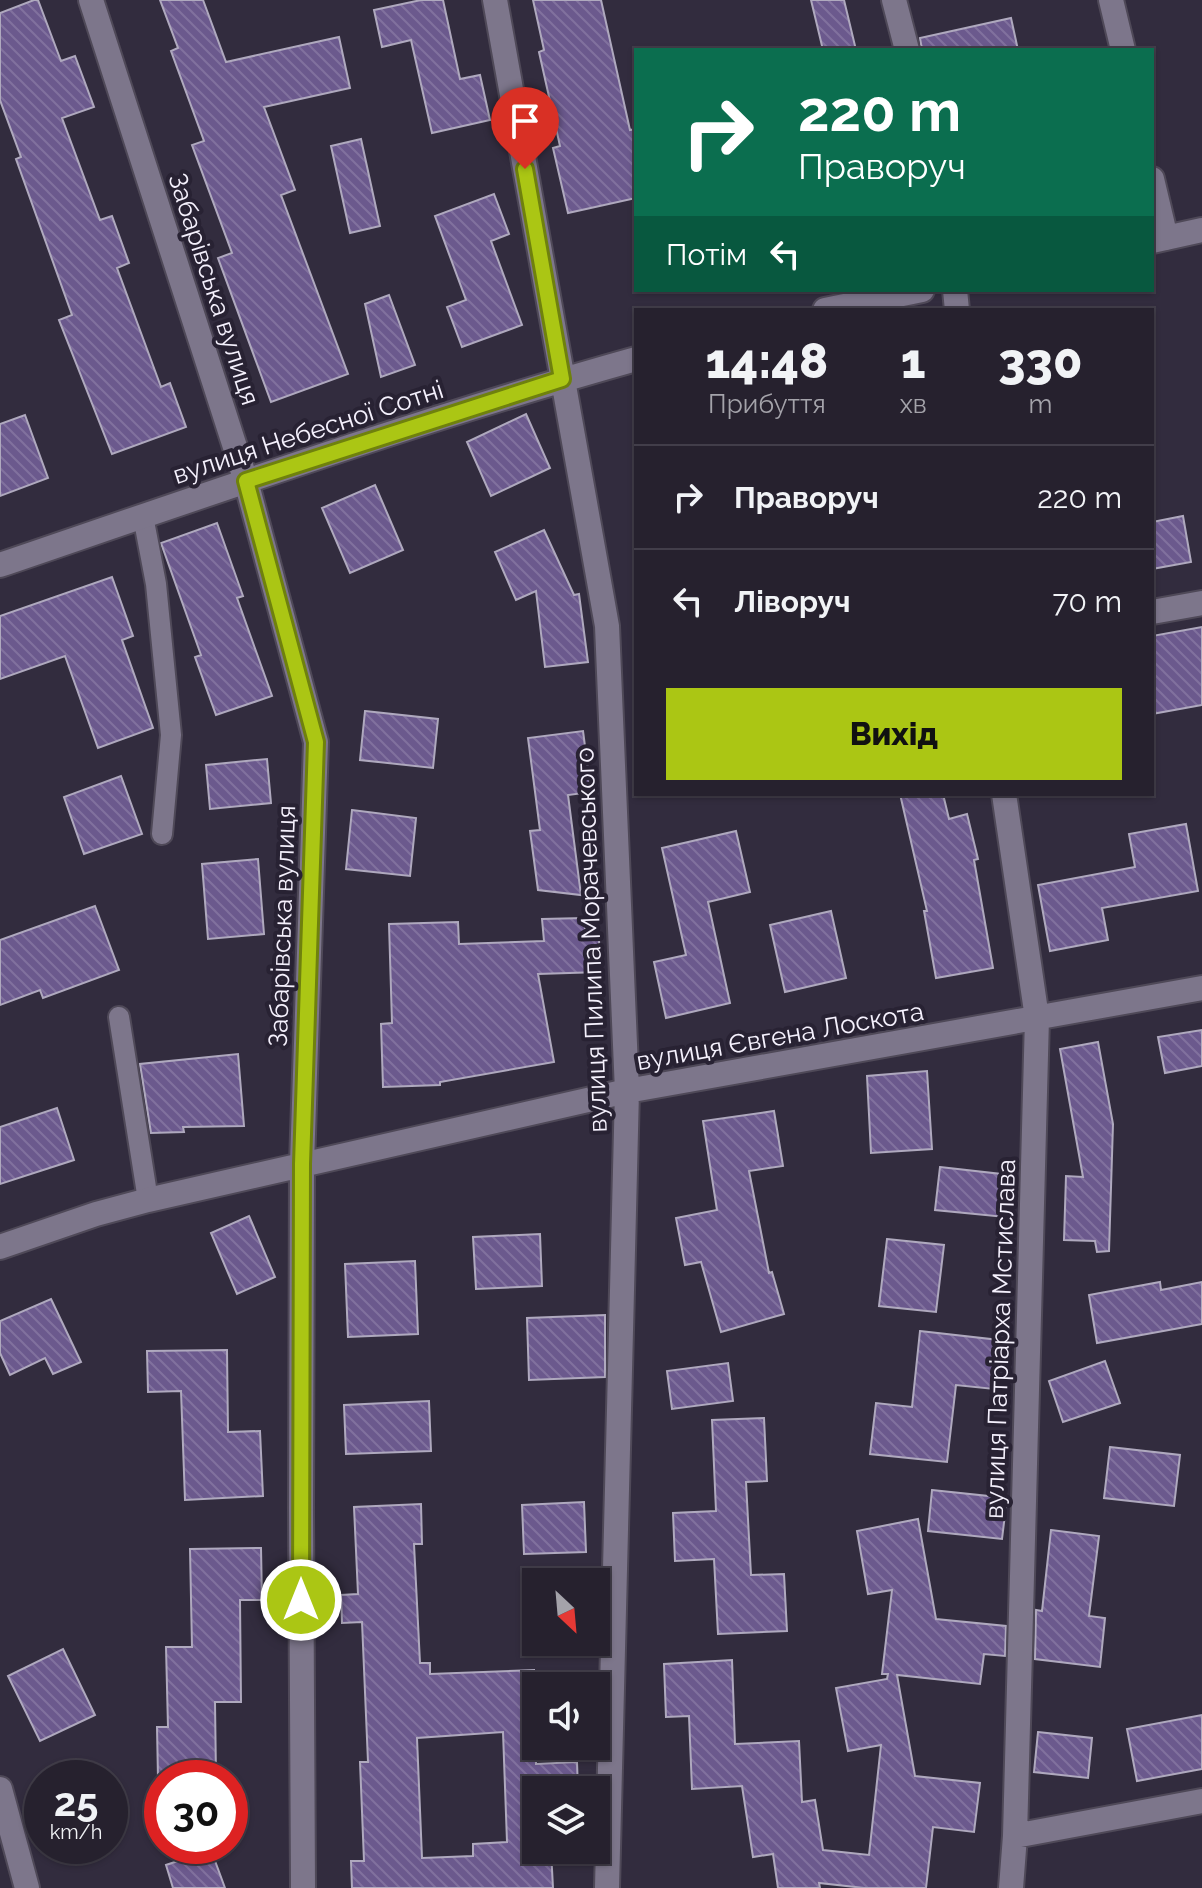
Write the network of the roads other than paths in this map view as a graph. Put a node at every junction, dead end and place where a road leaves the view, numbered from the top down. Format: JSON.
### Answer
{"nodes":[{"id":1,"x":91,"y":0,"type":"edge"},
{"id":2,"x":495,"y":0,"type":"edge"},
{"id":3,"x":894,"y":0,"type":"edge"},
{"id":4,"x":1111,"y":0,"type":"edge"},
{"id":5,"x":906,"y":48,"type":"edge"},
{"id":6,"x":1123,"y":48,"type":"edge"},
{"id":7,"x":1154,"y":196,"type":"edge"},
{"id":8,"x":1202,"y":230,"type":"edge"},
{"id":9,"x":1159,"y":239,"type":"edge"},
{"id":10,"x":912,"y":292,"type":"edge"},
{"id":11,"x":835,"y":308,"type":"edge"},
{"id":12,"x":634,"y":360,"type":"edge"},
{"id":13,"x":562,"y":379,"type":"junction"},
{"id":14,"x":246,"y":481,"type":"junction"},
{"id":15,"x":143,"y":516,"type":"junction"},
{"id":16,"x":0,"y":565,"type":"edge"},
{"id":17,"x":1202,"y":603,"type":"edge"},
{"id":18,"x":1154,"y":612,"type":"edge"},
{"id":19,"x":1004,"y":796,"type":"edge"},
{"id":20,"x":162,"y":834,"type":"dead end"},
{"id":21,"x":1202,"y":988,"type":"edge"},
{"id":22,"x":119,"y":1017,"type":"dead end"},
{"id":23,"x":1037,"y":1018,"type":"junction"},
{"id":24,"x":627,"y":1091,"type":"junction"},
{"id":25,"x":302,"y":1164,"type":"junction"},
{"id":26,"x":148,"y":1200,"type":"junction"},
{"id":27,"x":0,"y":1247,"type":"edge"},
{"id":28,"x":0,"y":1789,"type":"edge"},
{"id":29,"x":1202,"y":1801,"type":"edge"},
{"id":30,"x":1015,"y":1836,"type":"junction"},
{"id":31,"x":27,"y":1888,"type":"edge"},
{"id":32,"x":303,"y":1888,"type":"edge"},
{"id":33,"x":607,"y":1888,"type":"edge"},
{"id":34,"x":1011,"y":1888,"type":"edge"}],
"edges":[{"from":1,"to":14,"type":"street","name":"Забарівська вулиця"},
{"from":2,"to":13,"type":"street","name":"вулиця Пилипа Морачевського"},
{"from":3,"to":5,"type":"street"},
{"from":4,"to":6,"type":"street"},
{"from":7,"to":9,"type":"street"},
{"from":8,"to":9,"type":"street"},
{"from":10,"to":11,"type":"street"},
{"from":12,"to":13,"type":"street","name":"вулиця Небесної Сотні"},
{"from":13,"to":14,"type":"street","name":"вулиця Небесної Сотні"},
{"from":13,"to":24,"type":"street","name":"вулиця Пилипа Морачевського"},
{"from":14,"to":15,"type":"street","name":"вулиця Небесної Сотні"},
{"from":14,"to":25,"type":"street","name":"Забарівська вулиця"},
{"from":15,"to":16,"type":"street","name":"вулиця Небесної Сотні"},
{"from":15,"to":20,"type":"lane"},
{"from":17,"to":18,"type":"street"},
{"from":19,"to":23,"type":"street","name":"вулиця Патріарха Мстислава"},
{"from":21,"to":23,"type":"street","name":"вулиця Євгена Лоскота"},
{"from":22,"to":26,"type":"lane"},
{"from":23,"to":24,"type":"street","name":"вулиця Євгена Лоскота"},
{"from":23,"to":30,"type":"street","name":"вулиця Патріарха Мстислава"},
{"from":24,"to":25,"type":"street","name":"вулиця Євгена Лоскота"},
{"from":24,"to":33,"type":"street","name":"вулиця Пилипа Морачевського"},
{"from":25,"to":26,"type":"street","name":"вулиця Євгена Лоскота"},
{"from":25,"to":32,"type":"street","name":"Забарівська вулиця"},
{"from":26,"to":27,"type":"street","name":"вулиця Євгена Лоскота"},
{"from":28,"to":31,"type":"street"},
{"from":29,"to":30,"type":"street"},
{"from":30,"to":34,"type":"street","name":"вулиця Патріарха Мстислава"}]}
